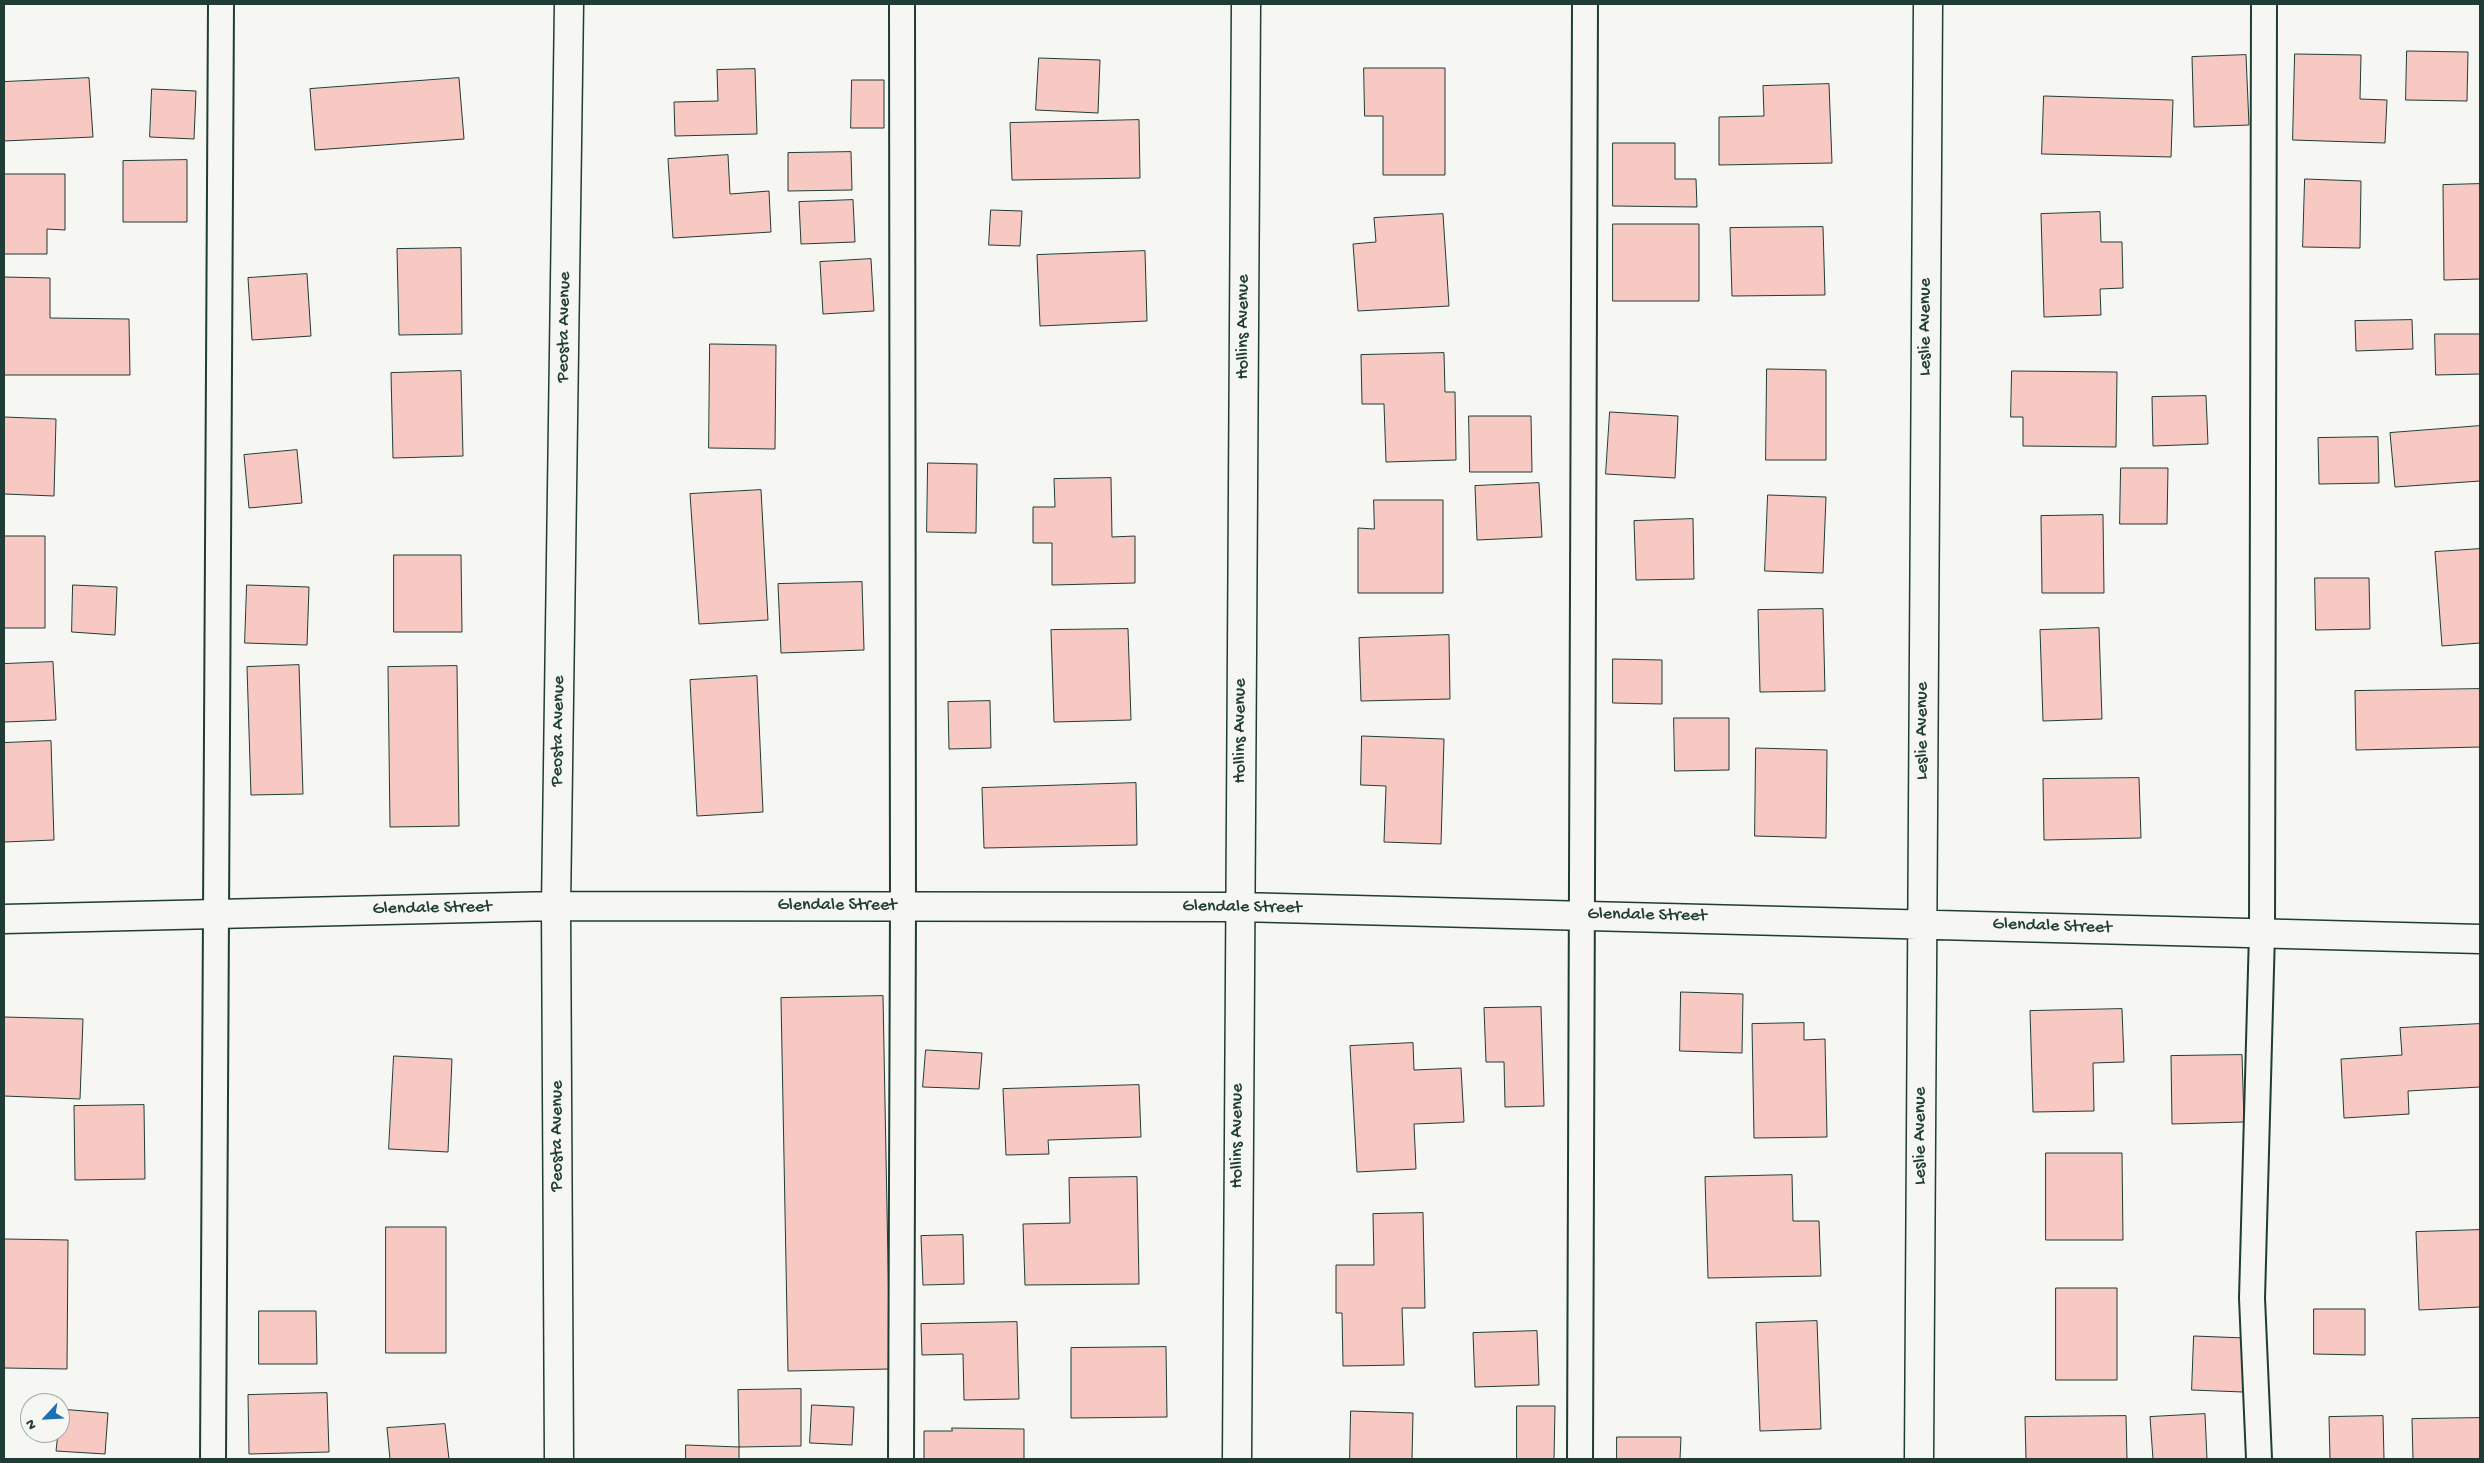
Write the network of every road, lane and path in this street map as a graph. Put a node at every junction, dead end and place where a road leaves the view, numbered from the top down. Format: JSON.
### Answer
{"nodes":[{"id":1,"x":221,"y":4,"type":"edge"},
{"id":2,"x":569,"y":4,"type":"edge"},
{"id":3,"x":902,"y":4,"type":"edge"},
{"id":4,"x":1246,"y":4,"type":"edge"},
{"id":5,"x":1585,"y":4,"type":"edge"},
{"id":6,"x":1928,"y":4,"type":"edge"},
{"id":7,"x":2264,"y":4,"type":"edge"},
{"id":8,"x":556,"y":906,"type":"junction"},
{"id":9,"x":903,"y":906,"type":"junction"},
{"id":10,"x":1239,"y":907,"type":"junction"},
{"id":11,"x":215,"y":914,"type":"junction"},
{"id":12,"x":1582,"y":914,"type":"junction"},
{"id":13,"x":4,"y":920,"type":"edge"},
{"id":14,"x":1921,"y":923,"type":"junction"},
{"id":15,"x":2262,"y":933,"type":"junction"},
{"id":16,"x":2480,"y":939,"type":"edge"},
{"id":17,"x":213,"y":1459,"type":"edge"},
{"id":18,"x":559,"y":1459,"type":"edge"},
{"id":19,"x":901,"y":1459,"type":"edge"},
{"id":20,"x":1237,"y":1459,"type":"edge"},
{"id":21,"x":1580,"y":1459,"type":"edge"},
{"id":22,"x":1920,"y":1459,"type":"edge"},
{"id":23,"x":2259,"y":1459,"type":"edge"}],
"edges":[{"from":1,"to":11,"type":"lane"},
{"from":2,"to":8,"type":"street","name":"Peosta Avenue"},
{"from":3,"to":9,"type":"lane"},
{"from":4,"to":10,"type":"street","name":"Hollins Avenue"},
{"from":5,"to":12,"type":"lane"},
{"from":6,"to":14,"type":"street","name":"Leslie Avenue"},
{"from":7,"to":15,"type":"lane"},
{"from":8,"to":9,"type":"street","name":"Glendale Street"},
{"from":8,"to":11,"type":"street","name":"Glendale Street"},
{"from":8,"to":18,"type":"street","name":"Peosta Avenue"},
{"from":9,"to":10,"type":"street","name":"Glendale Street"},
{"from":9,"to":19,"type":"lane"},
{"from":10,"to":12,"type":"street","name":"Glendale Street"},
{"from":10,"to":20,"type":"street","name":"Hollins Avenue"},
{"from":11,"to":13,"type":"street","name":"Glendale Street"},
{"from":11,"to":17,"type":"lane"},
{"from":12,"to":14,"type":"street","name":"Glendale Street"},
{"from":12,"to":21,"type":"lane"},
{"from":14,"to":15,"type":"street","name":"Glendale Street"},
{"from":14,"to":22,"type":"street","name":"Leslie Avenue"},
{"from":15,"to":16,"type":"street","name":"Glendale Street"},
{"from":15,"to":23,"type":"lane"}]}
